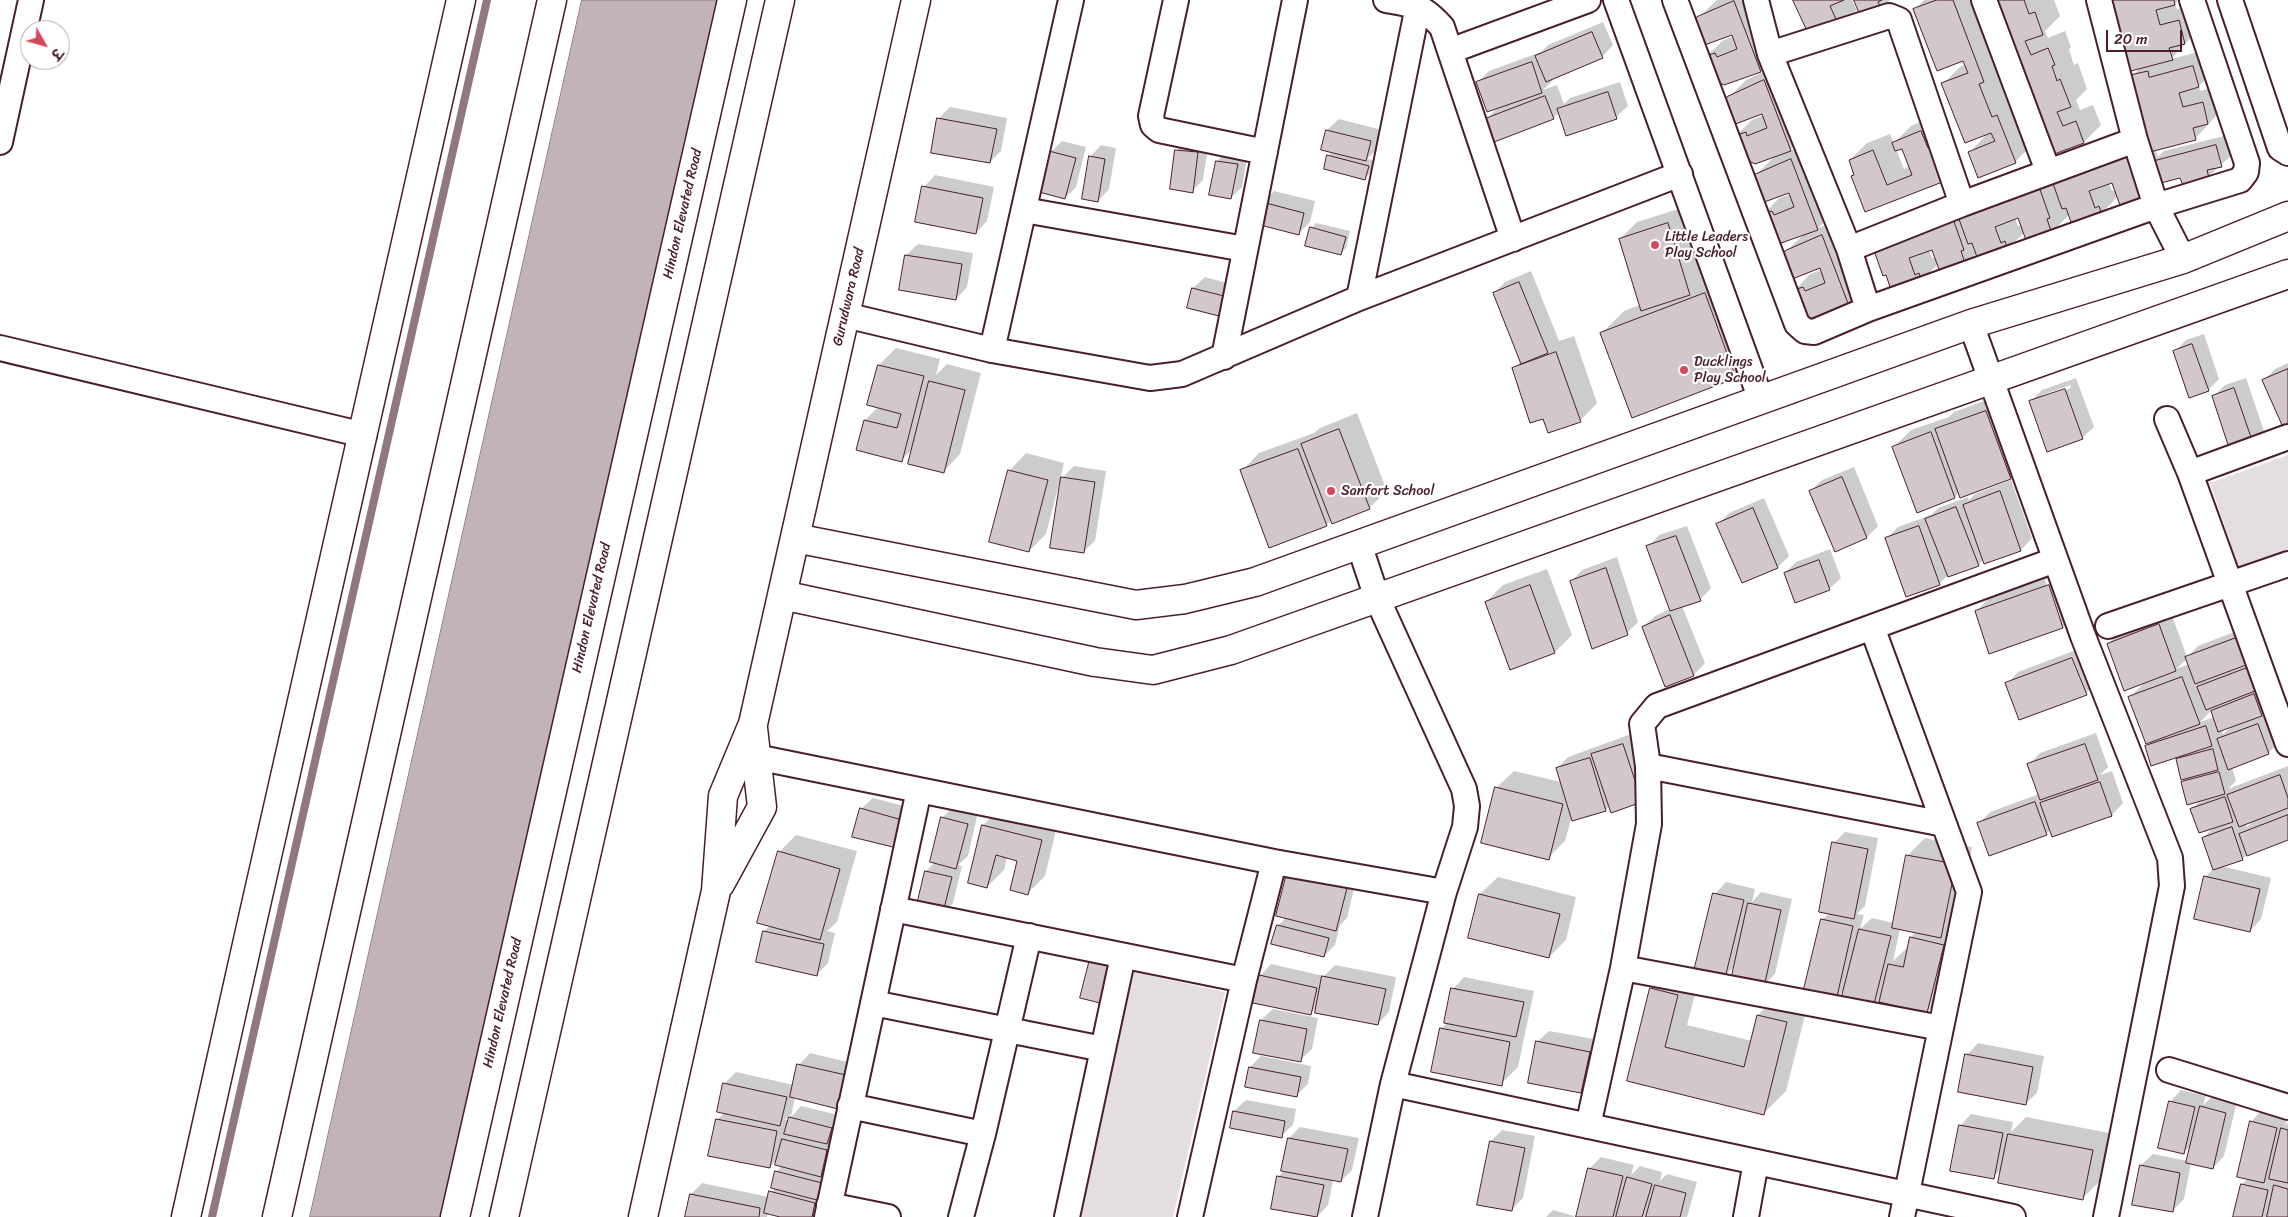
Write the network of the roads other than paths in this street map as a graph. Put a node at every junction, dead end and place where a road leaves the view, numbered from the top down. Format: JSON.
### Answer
{"nodes":[{"id":1,"x":31,"y":0,"type":"edge"},
{"id":2,"x":460,"y":0,"type":"edge"},
{"id":3,"x":552,"y":0,"type":"edge"},
{"id":4,"x":732,"y":0,"type":"edge"},
{"id":5,"x":780,"y":0,"type":"edge"},
{"id":6,"x":916,"y":0,"type":"edge"},
{"id":7,"x":1071,"y":0,"type":"edge"},
{"id":8,"x":1176,"y":0,"type":"edge"},
{"id":9,"x":1296,"y":0,"type":"edge"},
{"id":10,"x":1386,"y":0,"type":"edge"},
{"id":11,"x":1588,"y":0,"type":"edge"},
{"id":12,"x":1616,"y":0,"type":"edge"},
{"id":13,"x":1675,"y":0,"type":"edge"},
{"id":14,"x":1756,"y":0,"type":"edge"},
{"id":15,"x":1984,"y":0,"type":"edge"},
{"id":16,"x":2099,"y":0,"type":"edge"},
{"id":17,"x":2192,"y":0,"type":"edge"},
{"id":18,"x":2230,"y":0,"type":"edge"},
{"id":19,"x":1418,"y":6,"type":"junction"},
{"id":20,"x":1450,"y":51,"type":"junction"},
{"id":21,"x":1770,"y":54,"type":"junction"},
{"id":22,"x":2135,"y":140,"type":"junction"},
{"id":23,"x":0,"y":142,"type":"edge"},
{"id":24,"x":1265,"y":152,"type":"junction"},
{"id":25,"x":2288,"y":153,"type":"edge"},
{"id":26,"x":2048,"y":170,"type":"junction"},
{"id":27,"x":1680,"y":174,"type":"junction"},
{"id":28,"x":1962,"y":204,"type":"junction"},
{"id":29,"x":2156,"y":206,"type":"junction"},
{"id":30,"x":1024,"y":210,"type":"junction"},
{"id":31,"x":2288,"y":216,"type":"edge"},
{"id":32,"x":1513,"y":239,"type":"junction"},
{"id":33,"x":1246,"y":249,"type":"junction"},
{"id":34,"x":1850,"y":249,"type":"junction"},
{"id":35,"x":2183,"y":259,"type":"junction"},
{"id":36,"x":2288,"y":274,"type":"edge"},
{"id":37,"x":1359,"y":298,"type":"junction"},
{"id":38,"x":1868,"y":309,"type":"junction"},
{"id":39,"x":845,"y":316,"type":"junction"},
{"id":40,"x":1971,"y":324,"type":"junction"},
{"id":41,"x":0,"y":348,"type":"edge"},
{"id":42,"x":992,"y":350,"type":"junction"},
{"id":43,"x":1224,"y":357,"type":"junction"},
{"id":44,"x":1991,"y":380,"type":"junction"},
{"id":45,"x":1762,"y":400,"type":"junction"},
{"id":46,"x":2167,"y":419,"type":"dead end"},
{"id":47,"x":364,"y":436,"type":"junction"},
{"id":48,"x":2288,"y":437,"type":"edge"},
{"id":49,"x":2190,"y":473,"type":"junction"},
{"id":50,"x":795,"y":538,"type":"junction"},
{"id":51,"x":1359,"y":544,"type":"junction"},
{"id":52,"x":2056,"y":560,"type":"junction"},
{"id":53,"x":2288,"y":564,"type":"edge"},
{"id":54,"x":2230,"y":583,"type":"junction"},
{"id":55,"x":782,"y":595,"type":"junction"},
{"id":56,"x":1377,"y":598,"type":"junction"},
{"id":57,"x":2108,"y":626,"type":"dead end"},
{"id":58,"x":1872,"y":627,"type":"junction"},
{"id":59,"x":753,"y":724,"type":"junction"},
{"id":60,"x":2286,"y":731,"type":"edge"},
{"id":61,"x":756,"y":757,"type":"junction"},
{"id":62,"x":1648,"y":766,"type":"junction"},
{"id":63,"x":919,"y":790,"type":"junction"},
{"id":64,"x":1944,"y":824,"type":"junction"},
{"id":65,"x":1274,"y":862,"type":"junction"},
{"id":66,"x":716,"y":891,"type":"junction"},
{"id":67,"x":1444,"y":892,"type":"junction"},
{"id":68,"x":893,"y":909,"type":"junction"},
{"id":69,"x":1029,"y":936,"type":"junction"},
{"id":70,"x":1123,"y":956,"type":"junction"},
{"id":71,"x":1624,"y":968,"type":"junction"},
{"id":72,"x":1244,"y":980,"type":"junction"},
{"id":73,"x":872,"y":1003,"type":"junction"},
{"id":74,"x":1941,"y":1028,"type":"junction"},
{"id":75,"x":1007,"y":1029,"type":"junction"},
{"id":76,"x":1103,"y":1049,"type":"junction"},
{"id":77,"x":2169,"y":1070,"type":"dead end"},
{"id":78,"x":1393,"y":1084,"type":"junction"},
{"id":79,"x":2286,"y":1099,"type":"edge"},
{"id":80,"x":850,"y":1106,"type":"junction"},
{"id":81,"x":1588,"y":1126,"type":"junction"},
{"id":82,"x":983,"y":1134,"type":"junction"},
{"id":83,"x":1756,"y":1162,"type":"junction"},
{"id":84,"x":1904,"y":1206,"type":"edge"},
{"id":85,"x":828,"y":1211,"type":"edge"},
{"id":86,"x":186,"y":1217,"type":"edge"},
{"id":87,"x":277,"y":1217,"type":"edge"},
{"id":88,"x":454,"y":1217,"type":"edge"},
{"id":89,"x":504,"y":1217,"type":"edge"},
{"id":90,"x":643,"y":1217,"type":"edge"},
{"id":91,"x":888,"y":1217,"type":"edge"},
{"id":92,"x":960,"y":1217,"type":"edge"},
{"id":93,"x":1067,"y":1217,"type":"edge"},
{"id":94,"x":1190,"y":1217,"type":"edge"},
{"id":95,"x":1365,"y":1217,"type":"edge"},
{"id":96,"x":1746,"y":1217,"type":"edge"},
{"id":97,"x":2013,"y":1217,"type":"edge"},
{"id":98,"x":2106,"y":1217,"type":"edge"}],
"edges":[{"from":1,"to":23,"type":"street"},
{"from":2,"to":47,"type":"main road"},
{"from":3,"to":87,"type":"main road"},
{"from":4,"to":88,"type":"main road","name":"Hindon Elevated Road"},
{"from":5,"to":89,"type":"main road"},
{"from":6,"to":39,"type":"main road","name":"Gurudwara Road"},
{"from":7,"to":30,"type":"street"},
{"from":8,"to":24,"type":"street"},
{"from":9,"to":24,"type":"street"},
{"from":10,"to":19,"type":"street"},
{"from":11,"to":20,"type":"street"},
{"from":12,"to":27,"type":"street"},
{"from":13,"to":38,"type":"street"},
{"from":14,"to":21,"type":"street"},
{"from":15,"to":26,"type":"street"},
{"from":16,"to":22,"type":"street"},
{"from":17,"to":29,"type":"street"},
{"from":18,"to":25,"type":"street"},
{"from":19,"to":20,"type":"street"},
{"from":19,"to":37,"type":"street"},
{"from":20,"to":32,"type":"street"},
{"from":21,"to":28,"type":"street"},
{"from":21,"to":34,"type":"street"},
{"from":22,"to":26,"type":"street"},
{"from":22,"to":29,"type":"street"},
{"from":24,"to":33,"type":"street"},
{"from":26,"to":28,"type":"street"},
{"from":27,"to":32,"type":"street"},
{"from":27,"to":45,"type":"street"},
{"from":28,"to":34,"type":"street"},
{"from":29,"to":35,"type":"street"},
{"from":29,"to":38,"type":"street"},
{"from":30,"to":33,"type":"street"},
{"from":30,"to":42,"type":"street"},
{"from":31,"to":35,"type":"main road"},
{"from":32,"to":37,"type":"street"},
{"from":33,"to":43,"type":"street"},
{"from":34,"to":38,"type":"street"},
{"from":35,"to":40,"type":"main road"},
{"from":36,"to":44,"type":"main road"},
{"from":37,"to":43,"type":"street"},
{"from":39,"to":42,"type":"street"},
{"from":39,"to":50,"type":"main road","name":"Gurudwara Road"},
{"from":40,"to":44,"type":"street"},
{"from":40,"to":45,"type":"main road"},
{"from":41,"to":47,"type":"street"},
{"from":42,"to":43,"type":"street"},
{"from":44,"to":52,"type":"street"},
{"from":44,"to":56,"type":"main road"},
{"from":45,"to":51,"type":"main road"},
{"from":46,"to":49,"type":"street"},
{"from":47,"to":86,"type":"main road"},
{"from":48,"to":49,"type":"street"},
{"from":49,"to":54,"type":"street"},
{"from":50,"to":51,"type":"main road"},
{"from":50,"to":55,"type":"main road","name":"Gurudwara Road"},
{"from":51,"to":56,"type":"street"},
{"from":52,"to":58,"type":"street"},
{"from":52,"to":98,"type":"street"},
{"from":53,"to":54,"type":"street"},
{"from":54,"to":57,"type":"street"},
{"from":54,"to":60,"type":"street"},
{"from":55,"to":56,"type":"main road"},
{"from":55,"to":59,"type":"main road","name":"Gurudwara Road"},
{"from":56,"to":67,"type":"street"},
{"from":58,"to":62,"type":"street"},
{"from":58,"to":64,"type":"street"},
{"from":59,"to":61,"type":"main road"},
{"from":59,"to":66,"type":"main road"},
{"from":61,"to":63,"type":"street"},
{"from":61,"to":66,"type":"main road"},
{"from":62,"to":64,"type":"street"},
{"from":62,"to":71,"type":"street"},
{"from":63,"to":65,"type":"street"},
{"from":63,"to":68,"type":"street"},
{"from":64,"to":74,"type":"street"},
{"from":65,"to":67,"type":"street"},
{"from":65,"to":72,"type":"street"},
{"from":66,"to":90,"type":"main road"},
{"from":67,"to":78,"type":"street"},
{"from":68,"to":69,"type":"street"},
{"from":68,"to":73,"type":"street"},
{"from":69,"to":70,"type":"street"},
{"from":69,"to":75,"type":"street"},
{"from":70,"to":72,"type":"street"},
{"from":70,"to":76,"type":"street"},
{"from":71,"to":74,"type":"street"},
{"from":71,"to":81,"type":"street"},
{"from":72,"to":94,"type":"street"},
{"from":73,"to":75,"type":"street"},
{"from":73,"to":80,"type":"street"},
{"from":74,"to":84,"type":"street"},
{"from":75,"to":76,"type":"street"},
{"from":75,"to":82,"type":"street"},
{"from":76,"to":93,"type":"street"},
{"from":77,"to":79,"type":"street"},
{"from":78,"to":81,"type":"street"},
{"from":78,"to":95,"type":"street"},
{"from":80,"to":82,"type":"street"},
{"from":80,"to":85,"type":"street"},
{"from":81,"to":83,"type":"street"},
{"from":82,"to":92,"type":"street"},
{"from":83,"to":84,"type":"street"},
{"from":83,"to":96,"type":"street"},
{"from":84,"to":97,"type":"street"},
{"from":85,"to":91,"type":"street"}]}
